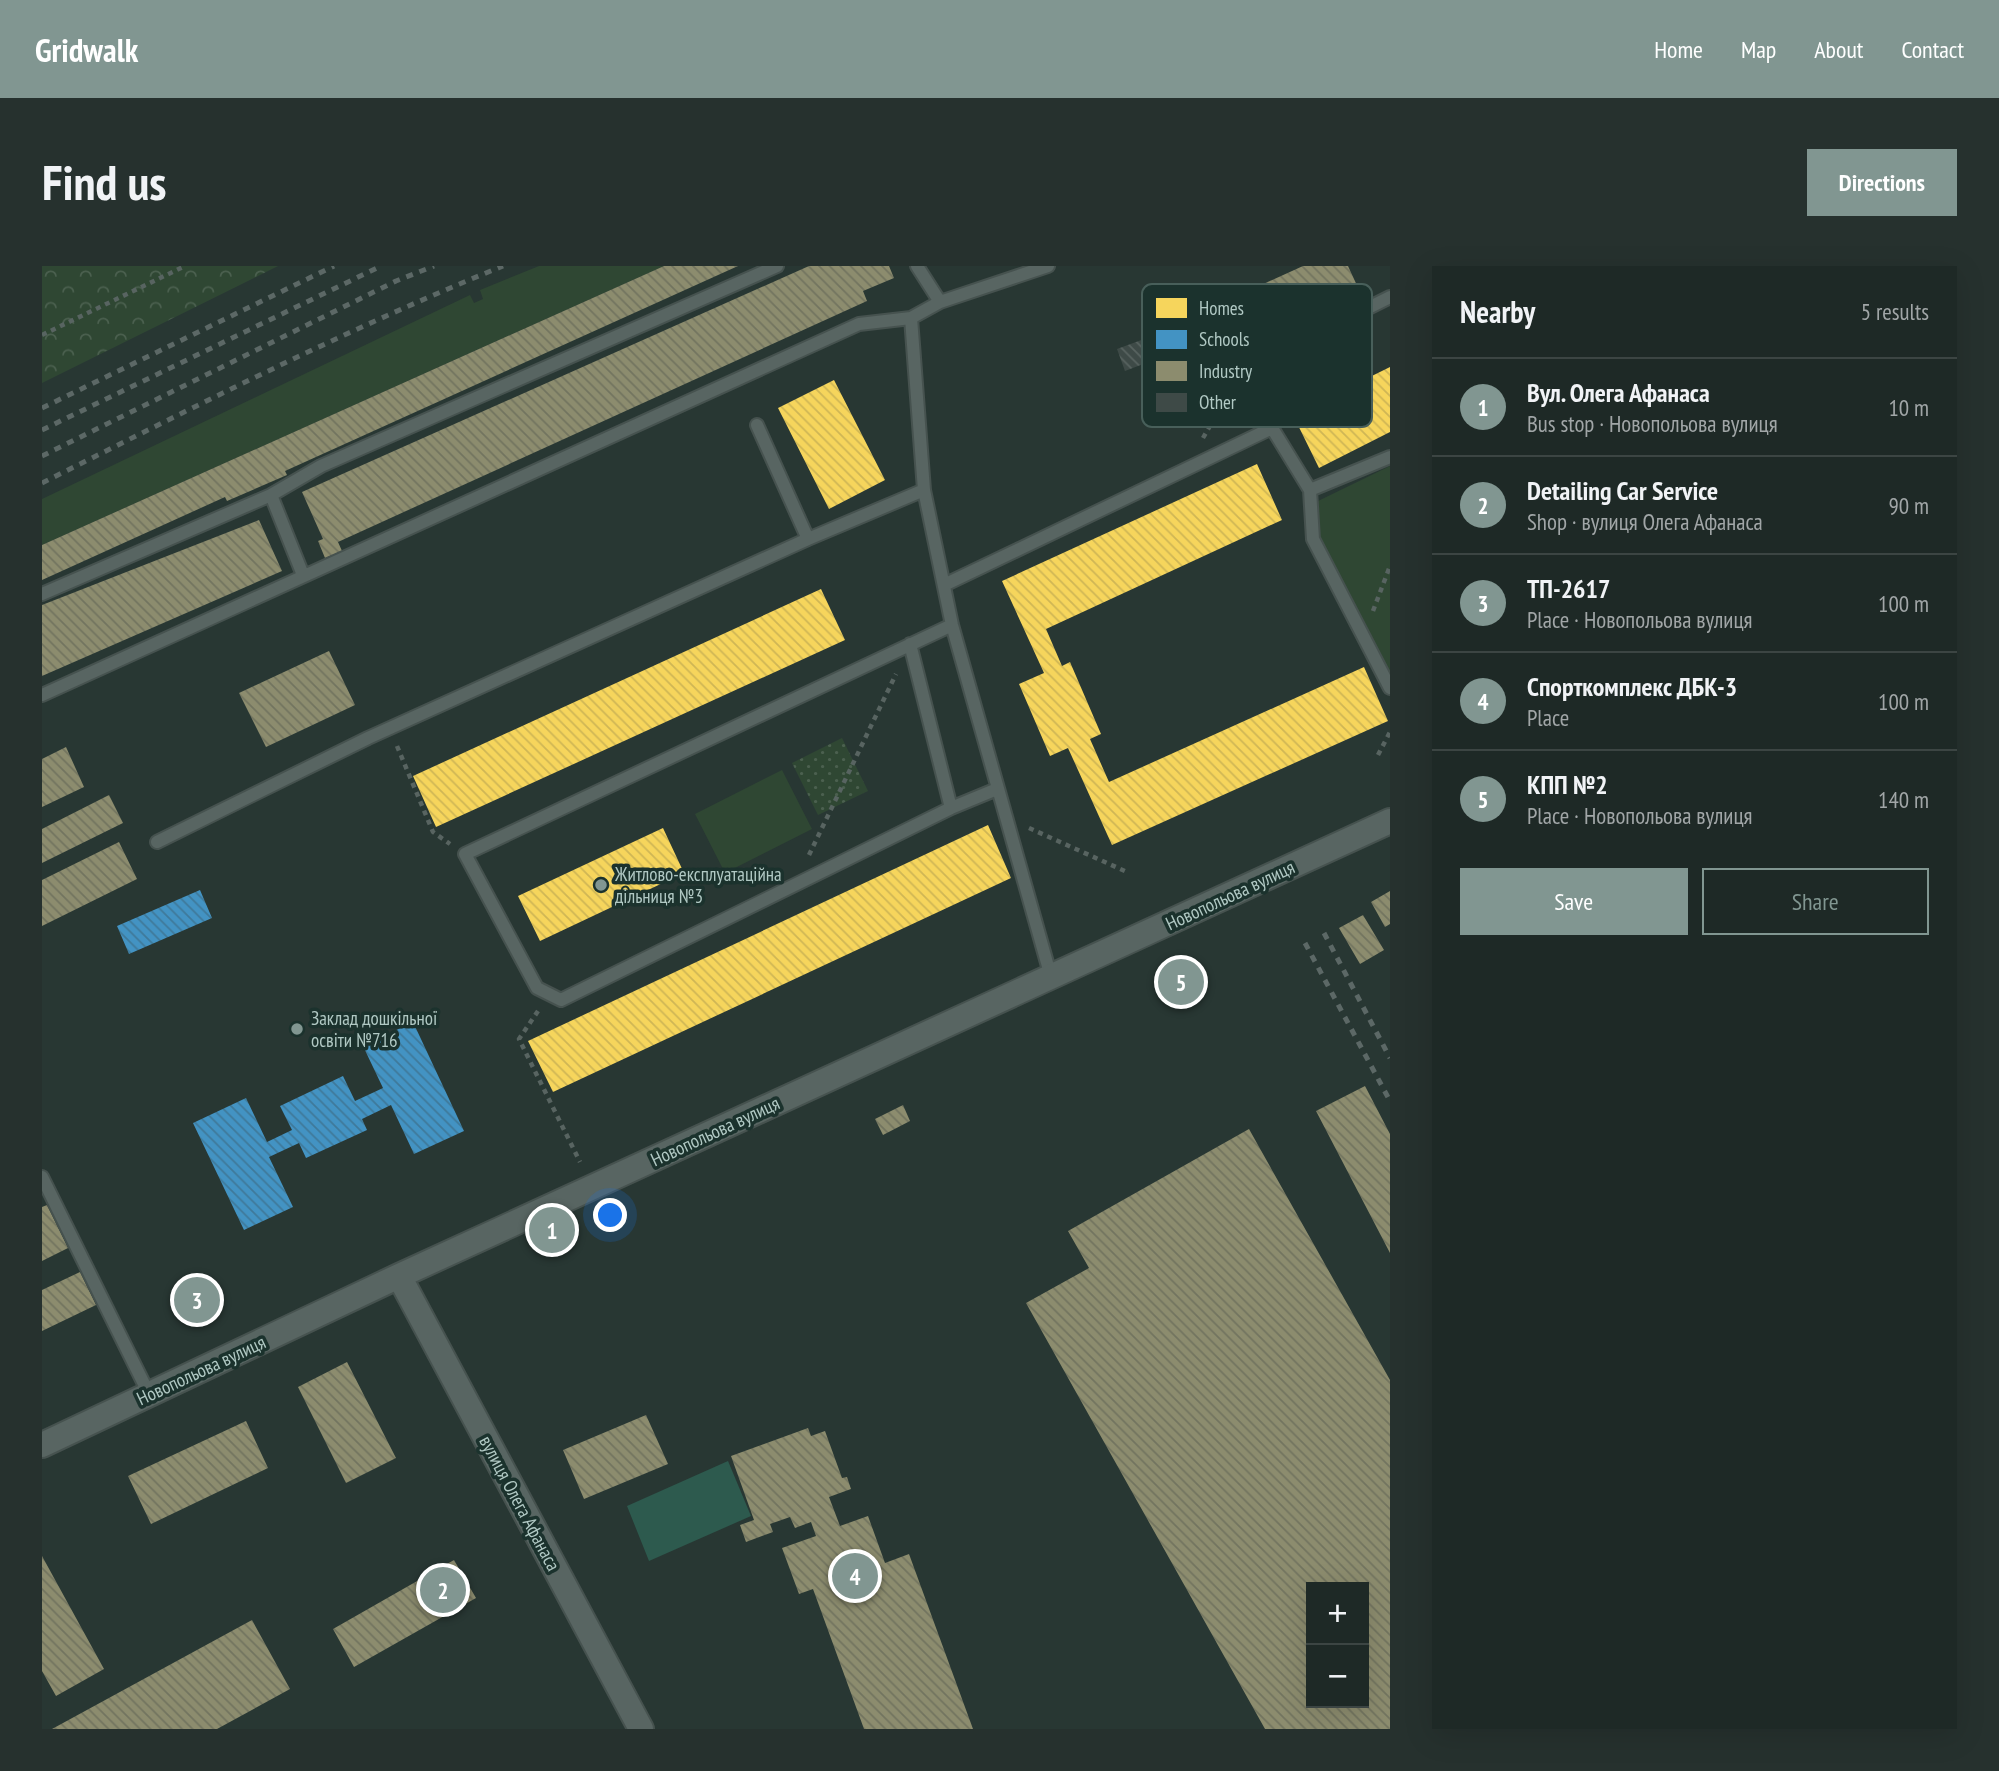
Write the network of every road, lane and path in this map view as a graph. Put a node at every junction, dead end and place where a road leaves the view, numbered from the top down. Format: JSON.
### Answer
{"nodes":[{"id":1,"x":185,"y":266,"type":"edge"},
{"id":2,"x":777,"y":266,"type":"edge"},
{"id":3,"x":917,"y":266,"type":"edge"},
{"id":4,"x":1048,"y":266,"type":"edge"},
{"id":5,"x":1390,"y":297,"type":"edge"},
{"id":6,"x":940,"y":302,"type":"junction"},
{"id":7,"x":1372,"y":306,"type":"edge"},
{"id":8,"x":911,"y":318,"type":"junction"},
{"id":9,"x":42,"y":335,"type":"edge"},
{"id":10,"x":757,"y":425,"type":"dead end"},
{"id":11,"x":1210,"y":427,"type":"edge"},
{"id":12,"x":1272,"y":428,"type":"joint"},
{"id":13,"x":1390,"y":457,"type":"edge"},
{"id":14,"x":1186,"y":469,"type":"junction"},
{"id":15,"x":924,"y":490,"type":"junction"},
{"id":16,"x":1310,"y":490,"type":"junction"},
{"id":17,"x":271,"y":495,"type":"junction"},
{"id":18,"x":808,"y":539,"type":"junction"},
{"id":19,"x":1390,"y":566,"type":"edge"},
{"id":20,"x":303,"y":575,"type":"junction"},
{"id":21,"x":944,"y":585,"type":"junction"},
{"id":22,"x":42,"y":594,"type":"edge"},
{"id":23,"x":952,"y":625,"type":"junction"},
{"id":24,"x":910,"y":644,"type":"junction"},
{"id":25,"x":1371,"y":651,"type":"junction"},
{"id":26,"x":1390,"y":688,"type":"edge"},
{"id":27,"x":42,"y":695,"type":"edge"},
{"id":28,"x":390,"y":730,"type":"junction"},
{"id":29,"x":1390,"y":732,"type":"edge"},
{"id":30,"x":1378,"y":755,"type":"dead end"},
{"id":31,"x":997,"y":789,"type":"junction"},
{"id":32,"x":951,"y":808,"type":"junction"},
{"id":33,"x":1005,"y":818,"type":"junction"},
{"id":34,"x":1390,"y":821,"type":"edge"},
{"id":35,"x":158,"y":842,"type":"dead end"},
{"id":36,"x":465,"y":854,"type":"junction"},
{"id":37,"x":1127,"y":872,"type":"dead end"},
{"id":38,"x":795,"y":884,"type":"junction"},
{"id":39,"x":1051,"y":977,"type":"junction"},
{"id":40,"x":550,"y":994,"type":"junction"},
{"id":41,"x":580,"y":1162,"type":"dead end"},
{"id":42,"x":42,"y":1177,"type":"edge"},
{"id":43,"x":399,"y":1276,"type":"junction"},
{"id":44,"x":149,"y":1394,"type":"junction"},
{"id":45,"x":42,"y":1445,"type":"edge"},
{"id":46,"x":641,"y":1729,"type":"edge"}],
"edges":[{"from":1,"to":9,"type":"path"},
{"from":2,"to":17,"type":"lane"},
{"from":3,"to":6,"type":"lane"},
{"from":4,"to":6,"type":"lane"},
{"from":5,"to":7,"type":"lane"},
{"from":6,"to":8,"type":"lane"},
{"from":8,"to":15,"type":"lane"},
{"from":8,"to":20,"type":"lane"},
{"from":10,"to":18,"type":"lane"},
{"from":11,"to":14,"type":"path"},
{"from":12,"to":14,"type":"lane"},
{"from":12,"to":16,"type":"lane"},
{"from":13,"to":16,"type":"lane"},
{"from":14,"to":21,"type":"lane"},
{"from":15,"to":18,"type":"lane"},
{"from":15,"to":21,"type":"lane"},
{"from":16,"to":25,"type":"lane"},
{"from":17,"to":20,"type":"lane"},
{"from":17,"to":22,"type":"lane"},
{"from":18,"to":28,"type":"lane"},
{"from":19,"to":25,"type":"path"},
{"from":20,"to":27,"type":"lane"},
{"from":21,"to":23,"type":"lane"},
{"from":23,"to":24,"type":"lane"},
{"from":23,"to":31,"type":"lane"},
{"from":24,"to":32,"type":"lane"},
{"from":24,"to":36,"type":"lane"},
{"from":24,"to":38,"type":"path"},
{"from":25,"to":26,"type":"lane"},
{"from":28,"to":35,"type":"lane"},
{"from":28,"to":36,"type":"path"},
{"from":29,"to":30,"type":"path"},
{"from":31,"to":32,"type":"lane"},
{"from":31,"to":33,"type":"lane"},
{"from":32,"to":38,"type":"lane"},
{"from":33,"to":37,"type":"path"},
{"from":33,"to":39,"type":"lane"},
{"from":34,"to":39,"type":"street","name":"Новопольова вулиця"},
{"from":36,"to":40,"type":"lane"},
{"from":38,"to":40,"type":"lane"},
{"from":39,"to":43,"type":"street","name":"Новопольова вулиця"},
{"from":40,"to":41,"type":"path"},
{"from":42,"to":44,"type":"lane"},
{"from":43,"to":44,"type":"street","name":"Новопольова вулиця"},
{"from":43,"to":46,"type":"street","name":"вулиця Олега Афанаса"},
{"from":44,"to":45,"type":"street","name":"Новопольова вулиця"}]}
